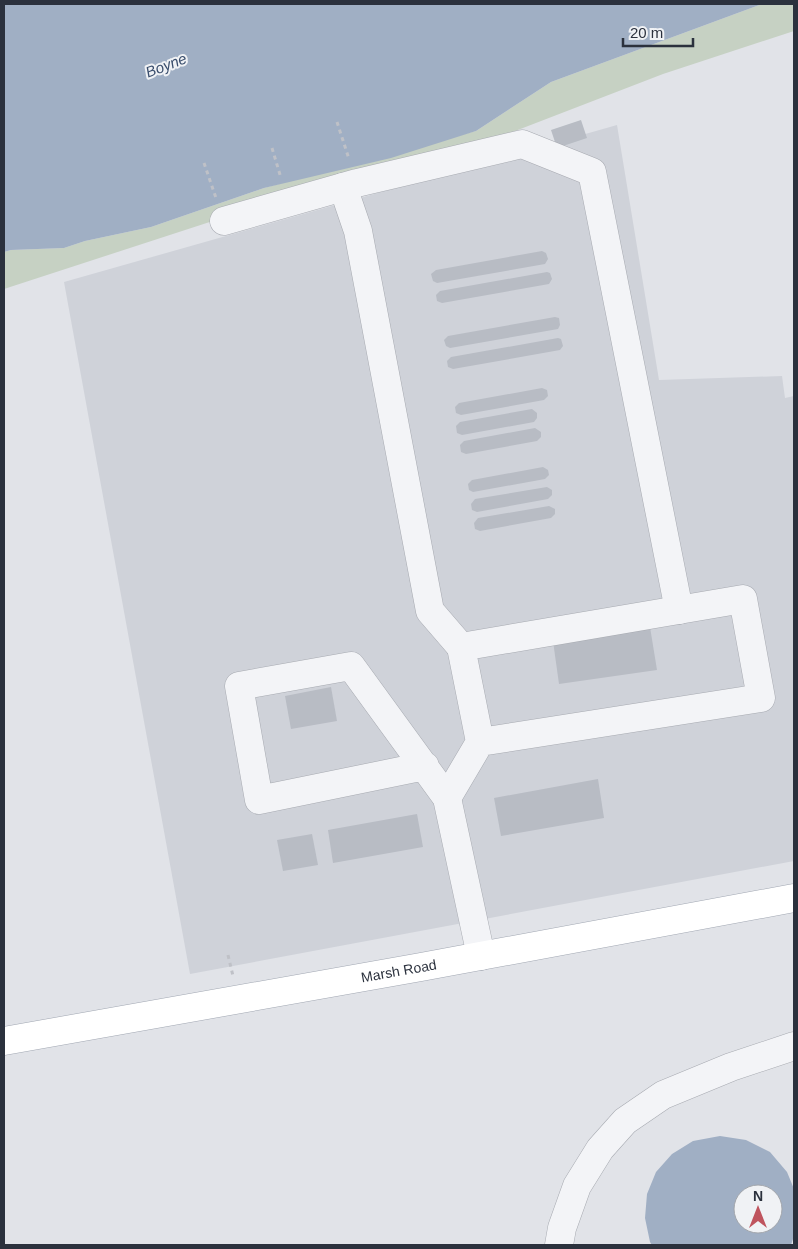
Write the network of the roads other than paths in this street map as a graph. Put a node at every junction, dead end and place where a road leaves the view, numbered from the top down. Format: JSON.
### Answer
{"nodes":[{"id":1,"x":350,"y":185,"type":"junction"},
{"id":2,"x":224,"y":221,"type":"road end"},
{"id":3,"x":680,"y":610,"type":"junction"},
{"id":4,"x":461,"y":647,"type":"junction"},
{"id":5,"x":480,"y":742,"type":"junction"},
{"id":6,"x":425,"y":766,"type":"junction"},
{"id":7,"x":447,"y":798,"type":"junction"},
{"id":8,"x":794,"y":898,"type":"edge"},
{"id":9,"x":481,"y":956,"type":"junction"},
{"id":10,"x":4,"y":1041,"type":"edge"},
{"id":11,"x":794,"y":1046,"type":"edge"},
{"id":12,"x":559,"y":1245,"type":"edge"}],
"edges":[{"from":1,"to":2,"type":"lane"},
{"from":1,"to":3,"type":"lane"},
{"from":1,"to":4,"type":"lane"},
{"from":3,"to":4,"type":"lane"},
{"from":3,"to":5,"type":"lane"},
{"from":4,"to":5,"type":"lane"},
{"from":5,"to":7,"type":"lane"},
{"from":6,"to":6,"type":"lane"},
{"from":6,"to":7,"type":"lane"},
{"from":7,"to":9,"type":"lane"},
{"from":8,"to":9,"type":"main road","name":"Marsh Road"},
{"from":9,"to":10,"type":"main road","name":"Marsh Road"},
{"from":11,"to":12,"type":"lane"}]}
